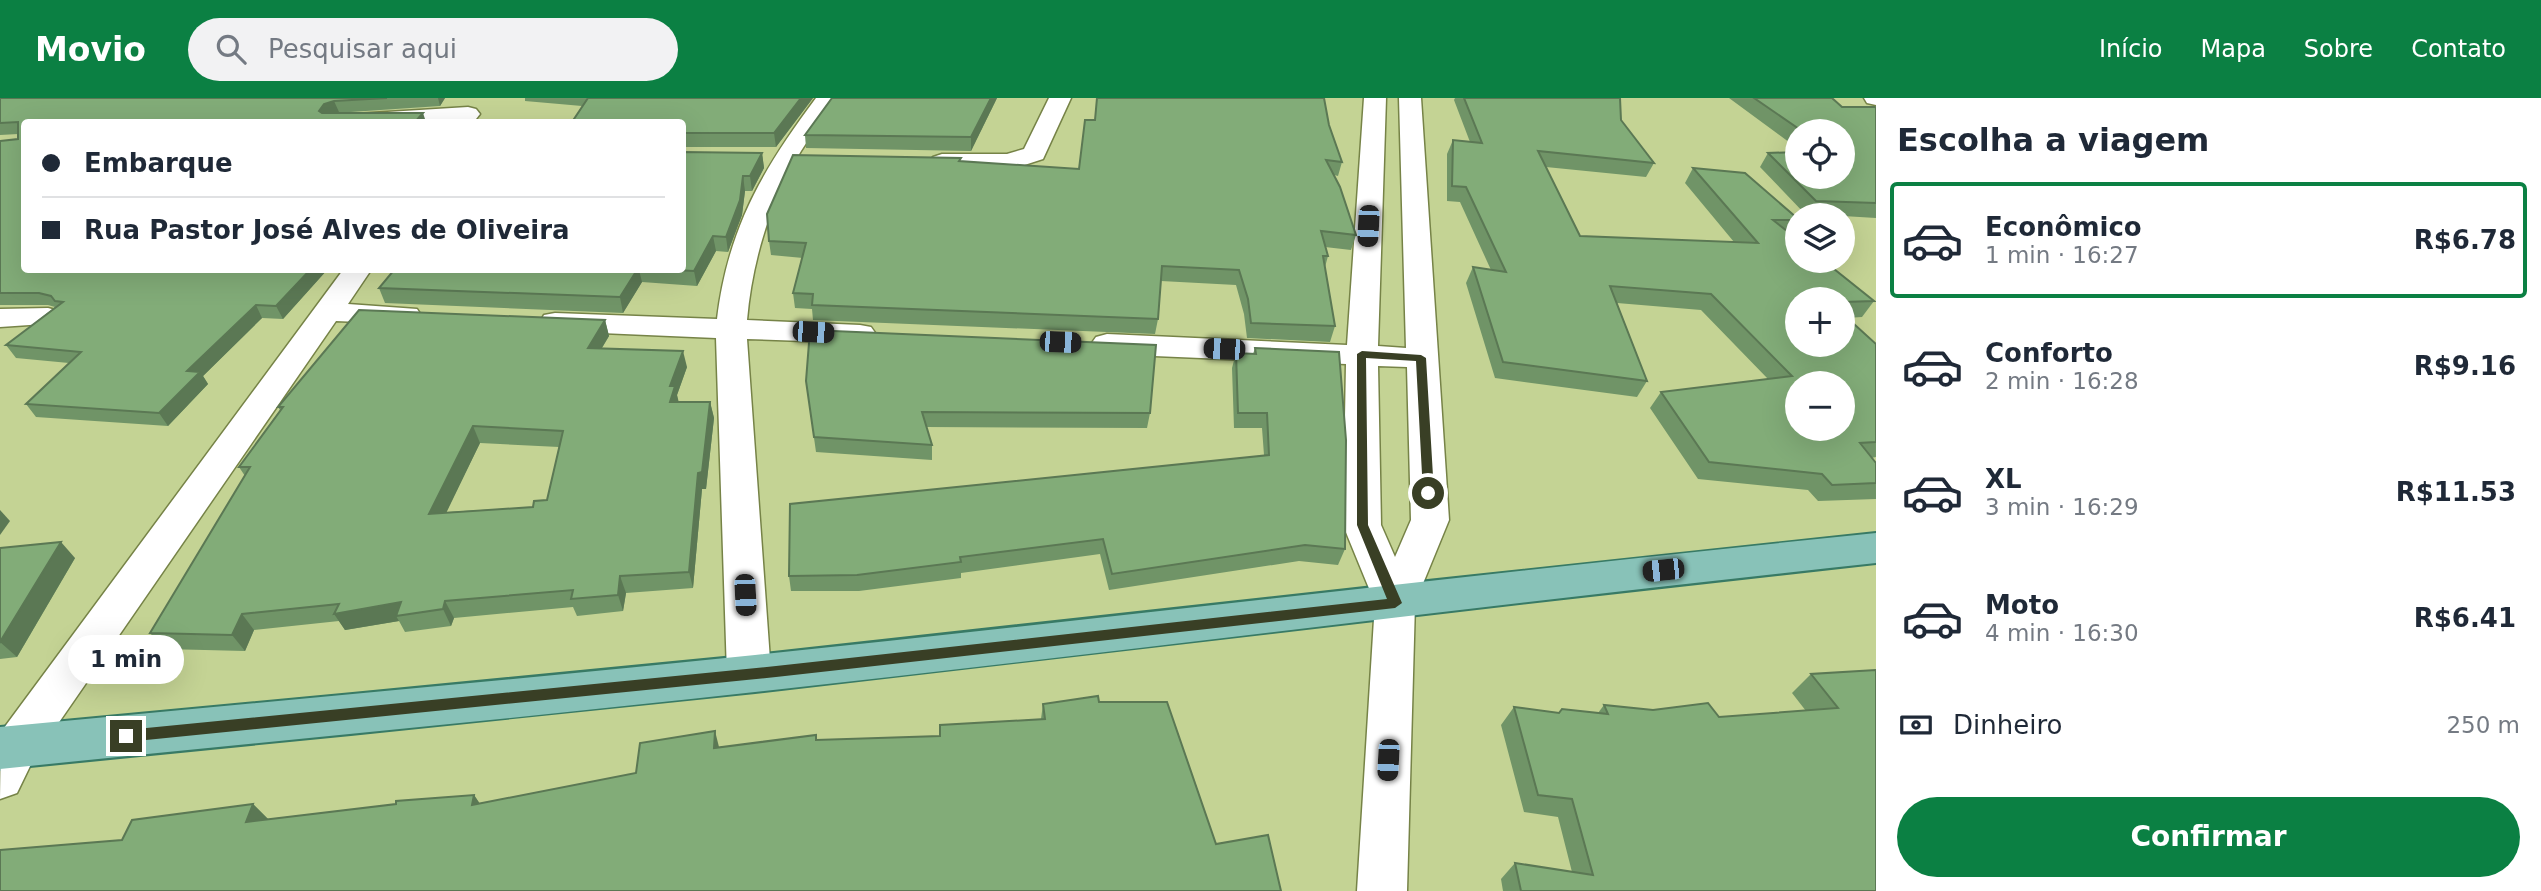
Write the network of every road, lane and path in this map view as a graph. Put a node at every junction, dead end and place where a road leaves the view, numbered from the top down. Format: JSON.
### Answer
{"nodes":[{"id":1,"x":828,"y":98,"type":"edge"},
{"id":2,"x":1060,"y":98,"type":"edge"},
{"id":3,"x":1375,"y":98,"type":"edge"},
{"id":4,"x":1410,"y":98,"type":"edge"},
{"id":5,"x":470,"y":112,"type":"edge"},
{"id":6,"x":378,"y":119,"type":"edge"},
{"id":7,"x":922,"y":162,"type":"edge"},
{"id":8,"x":355,"y":273,"type":"edge"},
{"id":9,"x":326,"y":312,"type":"junction"},
{"id":10,"x":48,"y":317,"type":"edge"},
{"id":11,"x":438,"y":317,"type":"edge"},
{"id":12,"x":0,"y":318,"type":"edge"},
{"id":13,"x":521,"y":320,"type":"edge"},
{"id":14,"x":731,"y":329,"type":"junction"},
{"id":15,"x":895,"y":335,"type":"edge"},
{"id":16,"x":1074,"y":343,"type":"edge"},
{"id":17,"x":1362,"y":354,"type":"junction"},
{"id":18,"x":1421,"y":358,"type":"junction"},
{"id":19,"x":1876,"y":548,"type":"edge"},
{"id":20,"x":1395,"y":603,"type":"junction"},
{"id":21,"x":749,"y":674,"type":"junction"},
{"id":22,"x":6,"y":758,"type":"edge"},
{"id":23,"x":1382,"y":891,"type":"edge"}],
"edges":[{"from":1,"to":14,"type":"street"},
{"from":2,"to":7,"type":"street"},
{"from":3,"to":17,"type":"street"},
{"from":4,"to":18,"type":"street"},
{"from":5,"to":6,"type":"street"},
{"from":8,"to":9,"type":"street"},
{"from":9,"to":11,"type":"street"},
{"from":9,"to":22,"type":"street"},
{"from":10,"to":12,"type":"street"},
{"from":13,"to":14,"type":"street"},
{"from":14,"to":15,"type":"street"},
{"from":14,"to":21,"type":"street"},
{"from":16,"to":17,"type":"street"},
{"from":17,"to":18,"type":"street"},
{"from":17,"to":20,"type":"street"},
{"from":18,"to":20,"type":"street"},
{"from":19,"to":20,"type":"main road"},
{"from":20,"to":21,"type":"main road"},
{"from":20,"to":23,"type":"street"},
{"from":21,"to":22,"type":"main road"}]}
